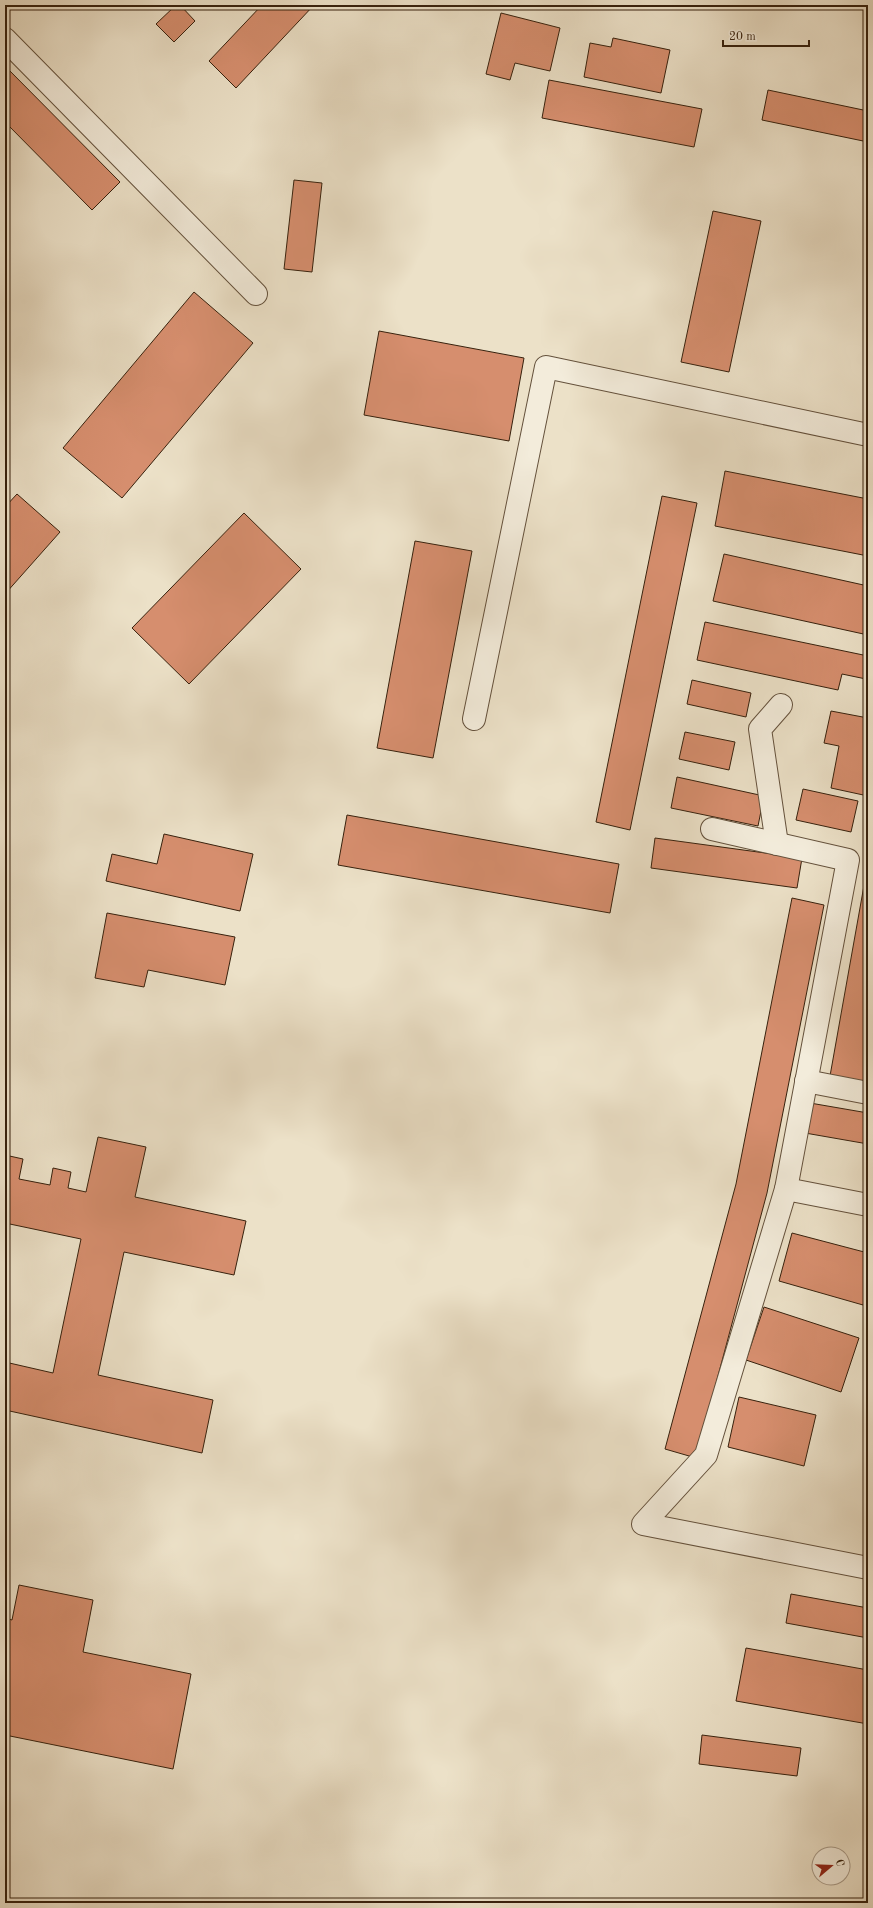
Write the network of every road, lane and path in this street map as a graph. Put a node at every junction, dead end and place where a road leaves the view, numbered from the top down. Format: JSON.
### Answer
{"nodes":[{"id":1,"x":5,"y":39,"type":"edge"},
{"id":2,"x":256,"y":294,"type":"dead end"},
{"id":3,"x":868,"y":435,"type":"edge"},
{"id":4,"x":781,"y":706,"type":"dead end"},
{"id":5,"x":474,"y":719,"type":"dead end"},
{"id":6,"x":712,"y":829,"type":"dead end"},
{"id":7,"x":777,"y":844,"type":"junction"},
{"id":8,"x":806,"y":1081,"type":"junction"},
{"id":9,"x":868,"y":1093,"type":"edge"},
{"id":10,"x":786,"y":1189,"type":"junction"},
{"id":11,"x":868,"y":1205,"type":"edge"},
{"id":12,"x":868,"y":1568,"type":"edge"}],
"edges":[{"from":1,"to":2,"type":"lane"},
{"from":3,"to":5,"type":"lane"},
{"from":4,"to":7,"type":"lane"},
{"from":6,"to":7,"type":"lane"},
{"from":7,"to":8,"type":"lane"},
{"from":8,"to":9,"type":"lane"},
{"from":8,"to":10,"type":"lane"},
{"from":10,"to":11,"type":"lane"},
{"from":10,"to":12,"type":"lane"}]}
